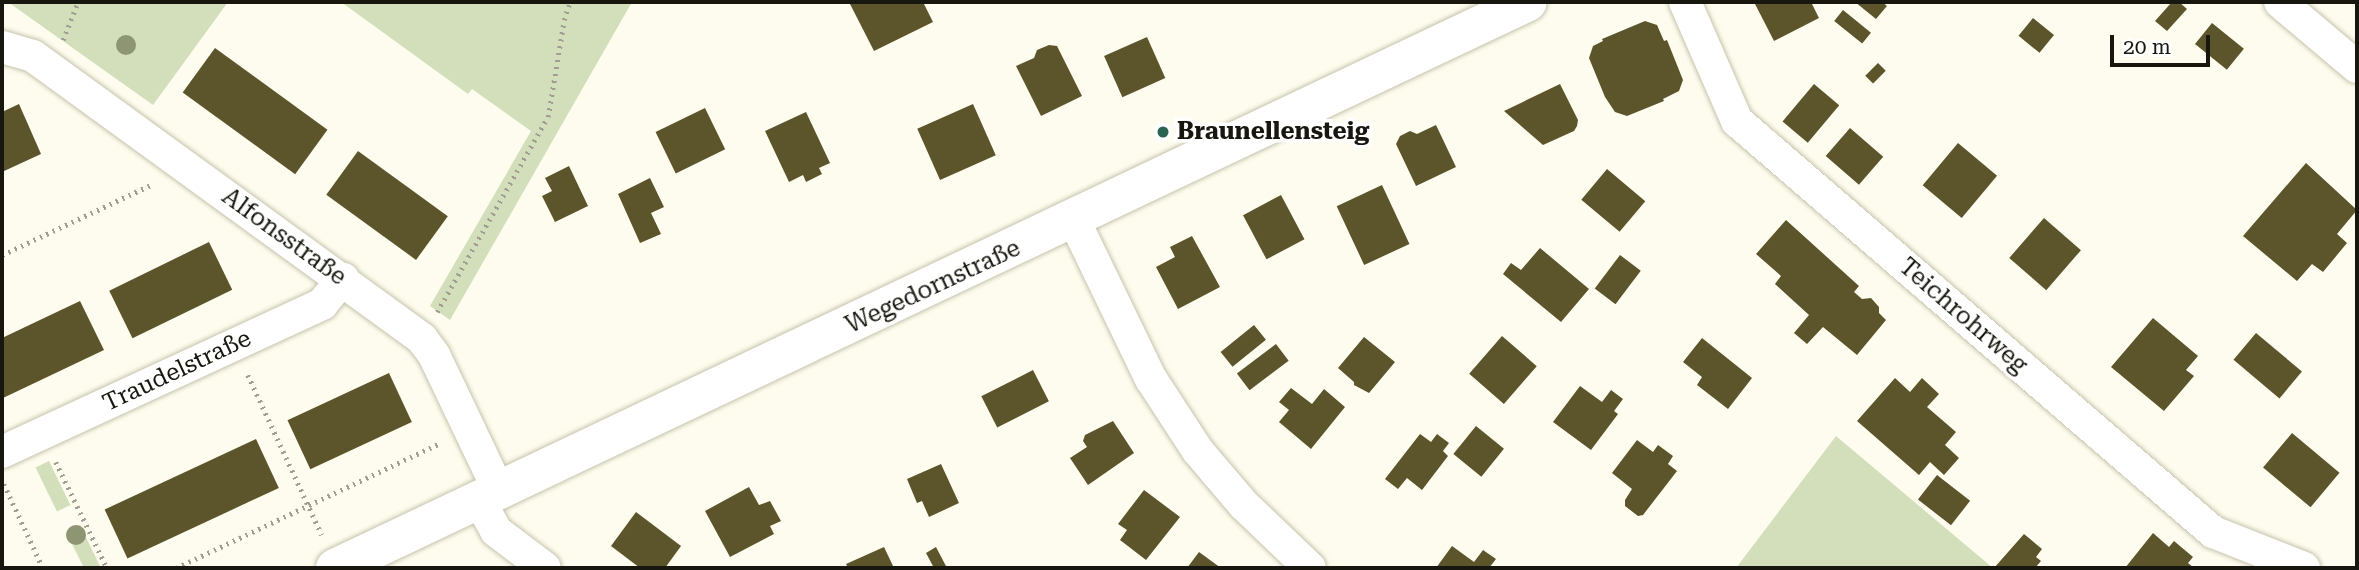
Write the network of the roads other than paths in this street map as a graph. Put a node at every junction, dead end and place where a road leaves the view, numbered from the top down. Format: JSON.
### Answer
{"nodes":[{"id":1,"x":1528,"y":2,"type":"edge"},
{"id":2,"x":1685,"y":2,"type":"edge"},
{"id":3,"x":2280,"y":2,"type":"edge"},
{"id":4,"x":1484,"y":11,"type":"edge"},
{"id":5,"x":2,"y":47,"type":"edge"},
{"id":6,"x":2357,"y":67,"type":"edge"},
{"id":7,"x":1074,"y":220,"type":"junction"},
{"id":8,"x":343,"y":279,"type":"junction"},
{"id":9,"x":7,"y":463,"type":"edge"},
{"id":10,"x":489,"y":496,"type":"junction"},
{"id":11,"x":330,"y":554,"type":"edge"},
{"id":12,"x":545,"y":568,"type":"edge"},
{"id":13,"x":1310,"y":568,"type":"edge"},
{"id":14,"x":2304,"y":568,"type":"edge"}],
"edges":[{"from":1,"to":4,"type":"street","name":"Wegedornstraße"},
{"from":2,"to":14,"type":"street","name":"Teichrohrweg"},
{"from":3,"to":6,"type":"street"},
{"from":4,"to":7,"type":"street","name":"Wegedornstraße"},
{"from":5,"to":8,"type":"street","name":"Alfonsstraße"},
{"from":7,"to":10,"type":"street","name":"Wegedornstraße"},
{"from":7,"to":13,"type":"street"},
{"from":8,"to":9,"type":"street","name":"Traudelstraße"},
{"from":8,"to":10,"type":"street","name":"Alfonsstraße"},
{"from":10,"to":11,"type":"street","name":"Wegedornstraße"},
{"from":10,"to":12,"type":"street","name":"Alfonsstraße"}]}
